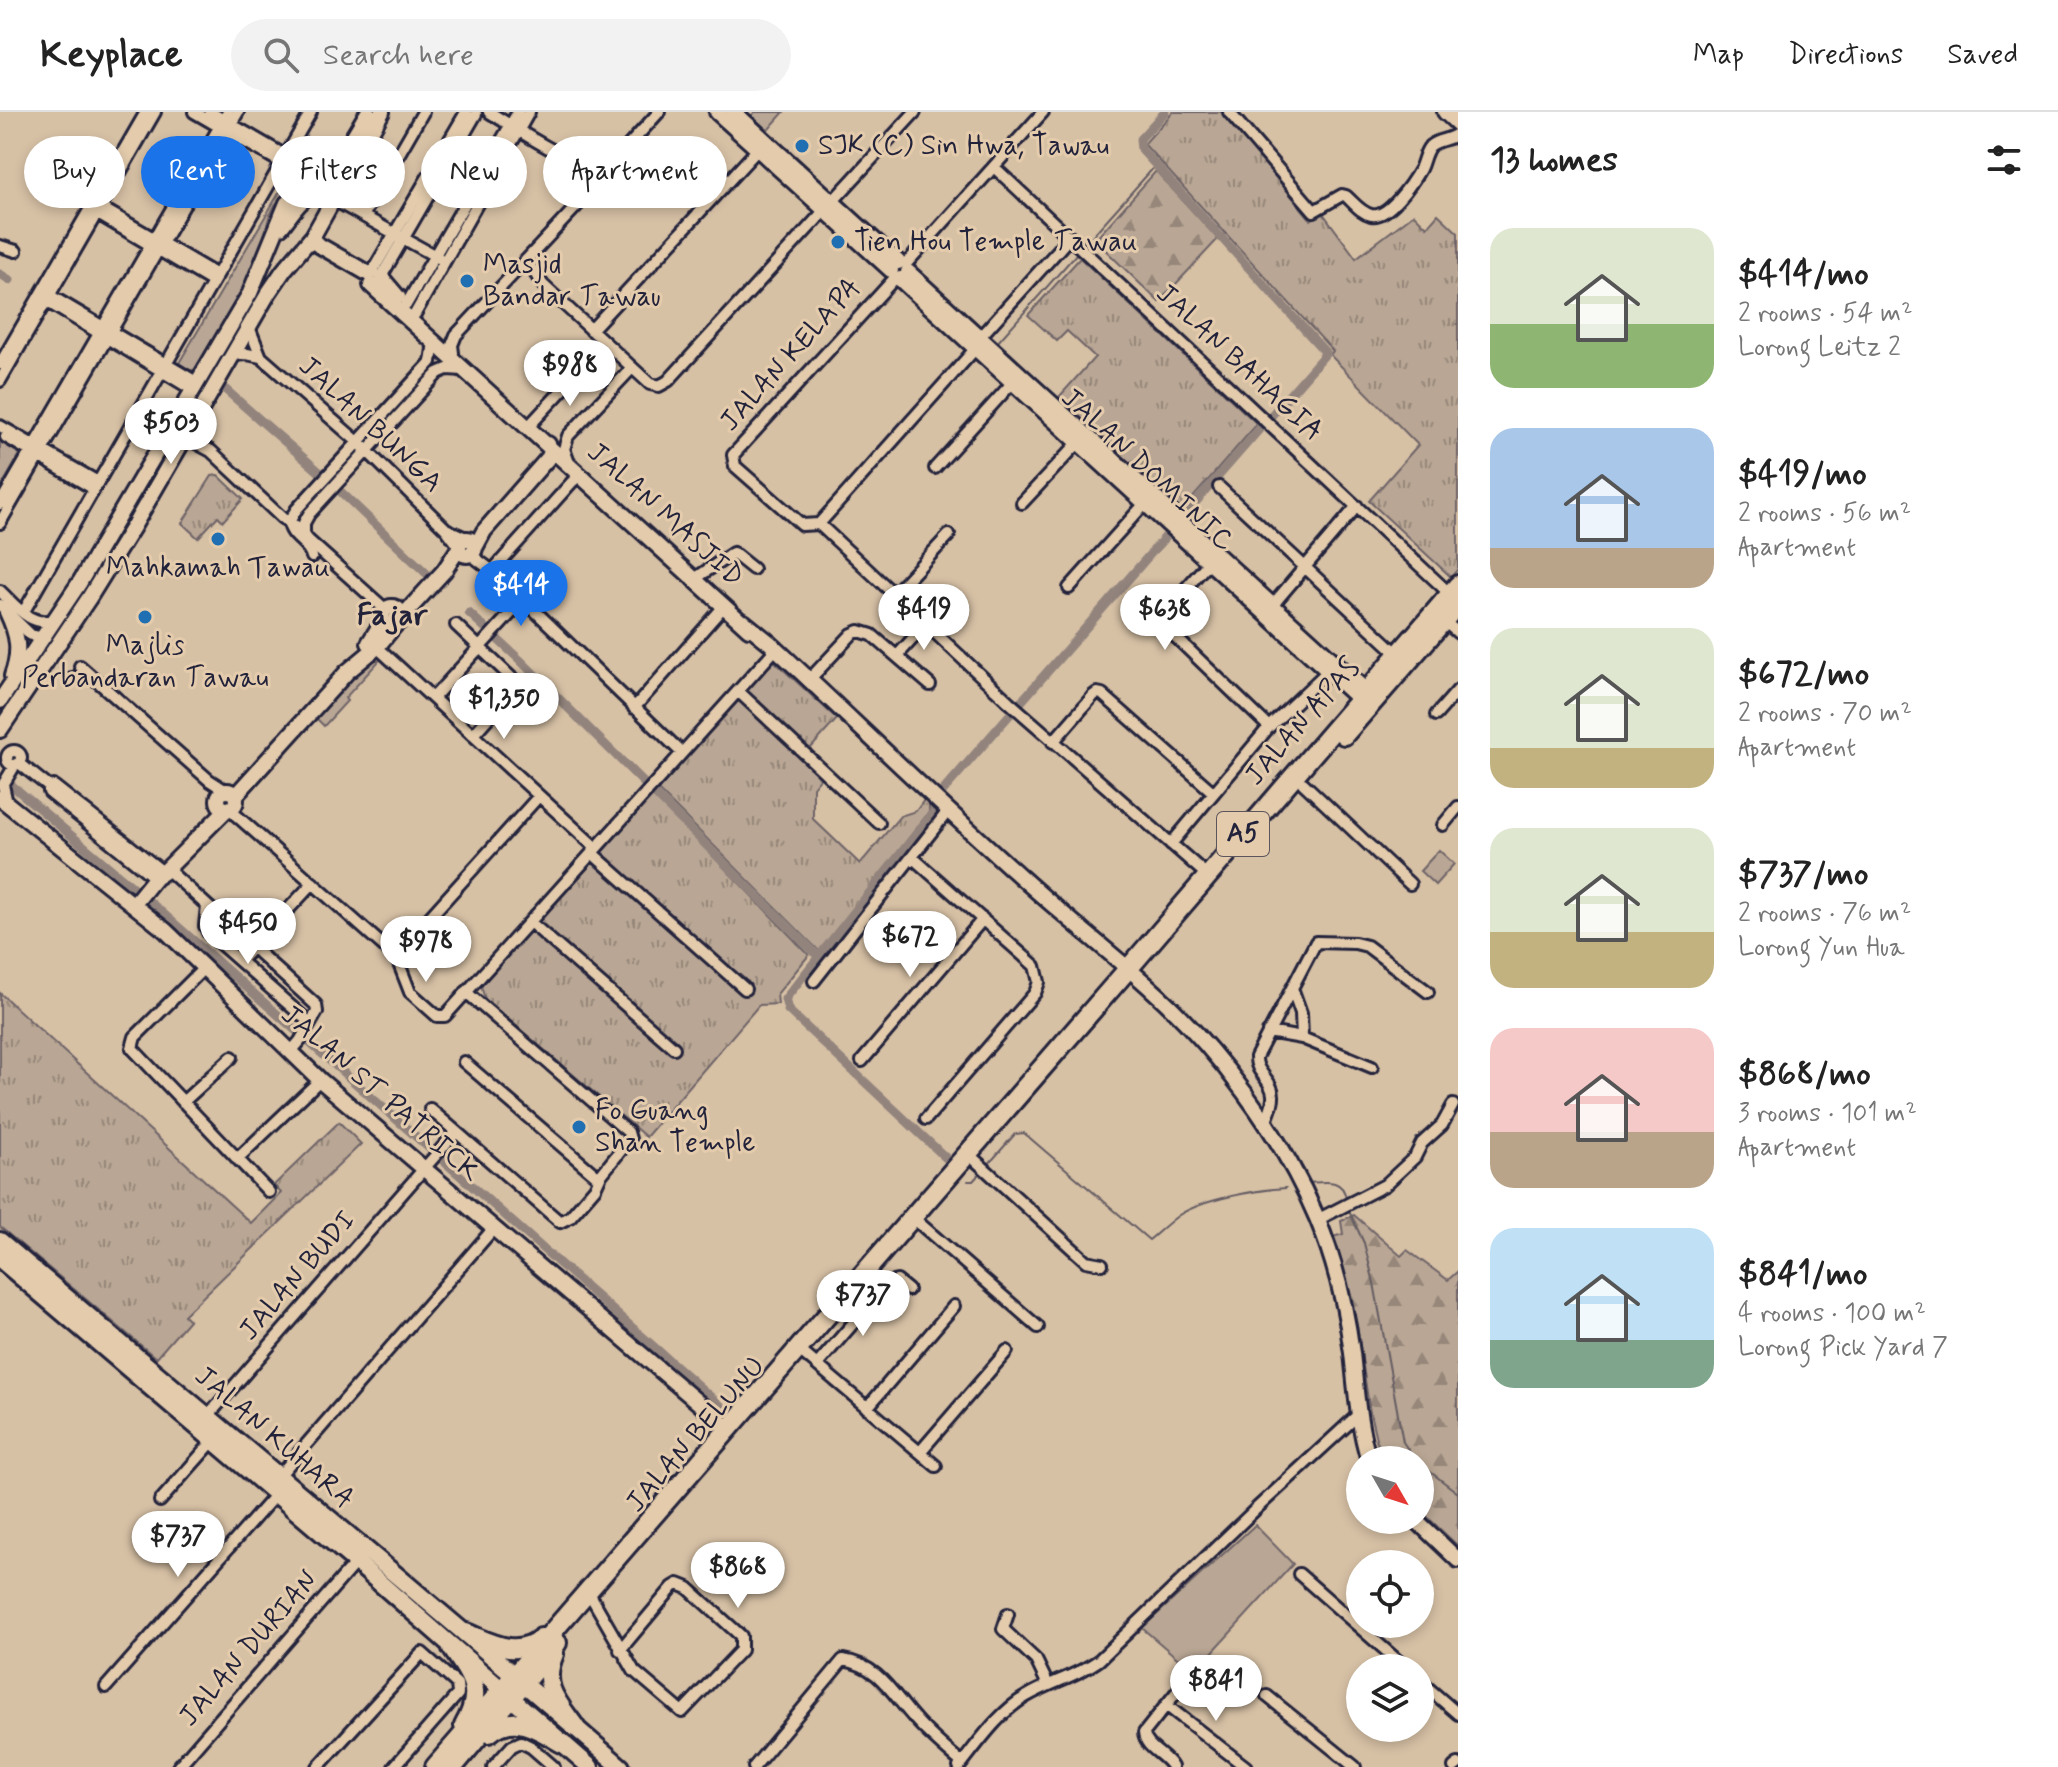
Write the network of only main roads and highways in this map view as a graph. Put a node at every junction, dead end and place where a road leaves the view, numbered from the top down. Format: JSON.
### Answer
{"nodes":[{"id":1,"x":1454,"y":610,"type":"edge"},
{"id":2,"x":1368,"y":695,"type":"junction"},
{"id":3,"x":1132,"y":973,"type":"junction"},
{"id":4,"x":0,"y":1241,"type":"edge"},
{"id":5,"x":0,"y":1259,"type":"edge"},
{"id":6,"x":48,"y":1281,"type":"junction"},
{"id":7,"x":71,"y":1319,"type":"junction"},
{"id":8,"x":560,"y":1630,"type":"junction"},
{"id":9,"x":466,"y":1633,"type":"junction"},
{"id":10,"x":452,"y":1648,"type":"junction"},
{"id":11,"x":521,"y":1678,"type":"junction"},
{"id":12,"x":507,"y":1696,"type":"junction"},
{"id":13,"x":575,"y":1727,"type":"junction"},
{"id":14,"x":562,"y":1743,"type":"junction"},
{"id":15,"x":455,"y":1758,"type":"edge"},
{"id":16,"x":435,"y":1767,"type":"edge"},
{"id":17,"x":590,"y":1767,"type":"edge"},
{"id":18,"x":621,"y":1767,"type":"edge"}],
"edges":[{"from":1,"to":2,"type":"highway","name":"JALAN APAS","number":"A5"},
{"from":1,"to":2,"type":"highway","name":"JALAN APAS","number":"A5"},
{"from":2,"to":3,"type":"highway","name":"JALAN APAS","number":"A5"},
{"from":2,"to":3,"type":"highway","name":"JALAN APAS","number":"A5"},
{"from":3,"to":8,"type":"highway","name":"JALAN BELUNU","number":"A5"},
{"from":3,"to":8,"type":"highway","name":"JALAN BELUNU","number":"A5"},
{"from":4,"to":6,"type":"main road","name":"JALAN KUHARA"},
{"from":5,"to":7,"type":"main road","name":"JALAN KUHARA"},
{"from":6,"to":7,"type":"main road"},
{"from":6,"to":9,"type":"main road","name":"JALAN KUHARA"},
{"from":7,"to":10,"type":"main road","name":"JALAN KUHARA"},
{"from":8,"to":9,"type":"highway"},
{"from":8,"to":11,"type":"highway","name":"JALAN BELUNU","number":"A5"},
{"from":8,"to":13,"type":"highway"},
{"from":9,"to":11,"type":"main road","name":"JALAN KUHARA"},
{"from":10,"to":12,"type":"main road","name":"JALAN KUHARA"},
{"from":10,"to":15,"type":"highway"},
{"from":11,"to":12,"type":"highway","number":"A5"},
{"from":11,"to":13,"type":"main road","name":"JALAN KUHARA"},
{"from":12,"to":14,"type":"main road","name":"JALAN KUHARA"},
{"from":12,"to":15,"type":"highway","number":"A5"},
{"from":13,"to":18,"type":"main road","name":"JALAN KUHARA"},
{"from":14,"to":15,"type":"highway"},
{"from":14,"to":17,"type":"main road","name":"JALAN KUHARA"},
{"from":15,"to":16,"type":"highway","number":"A5"}]}
